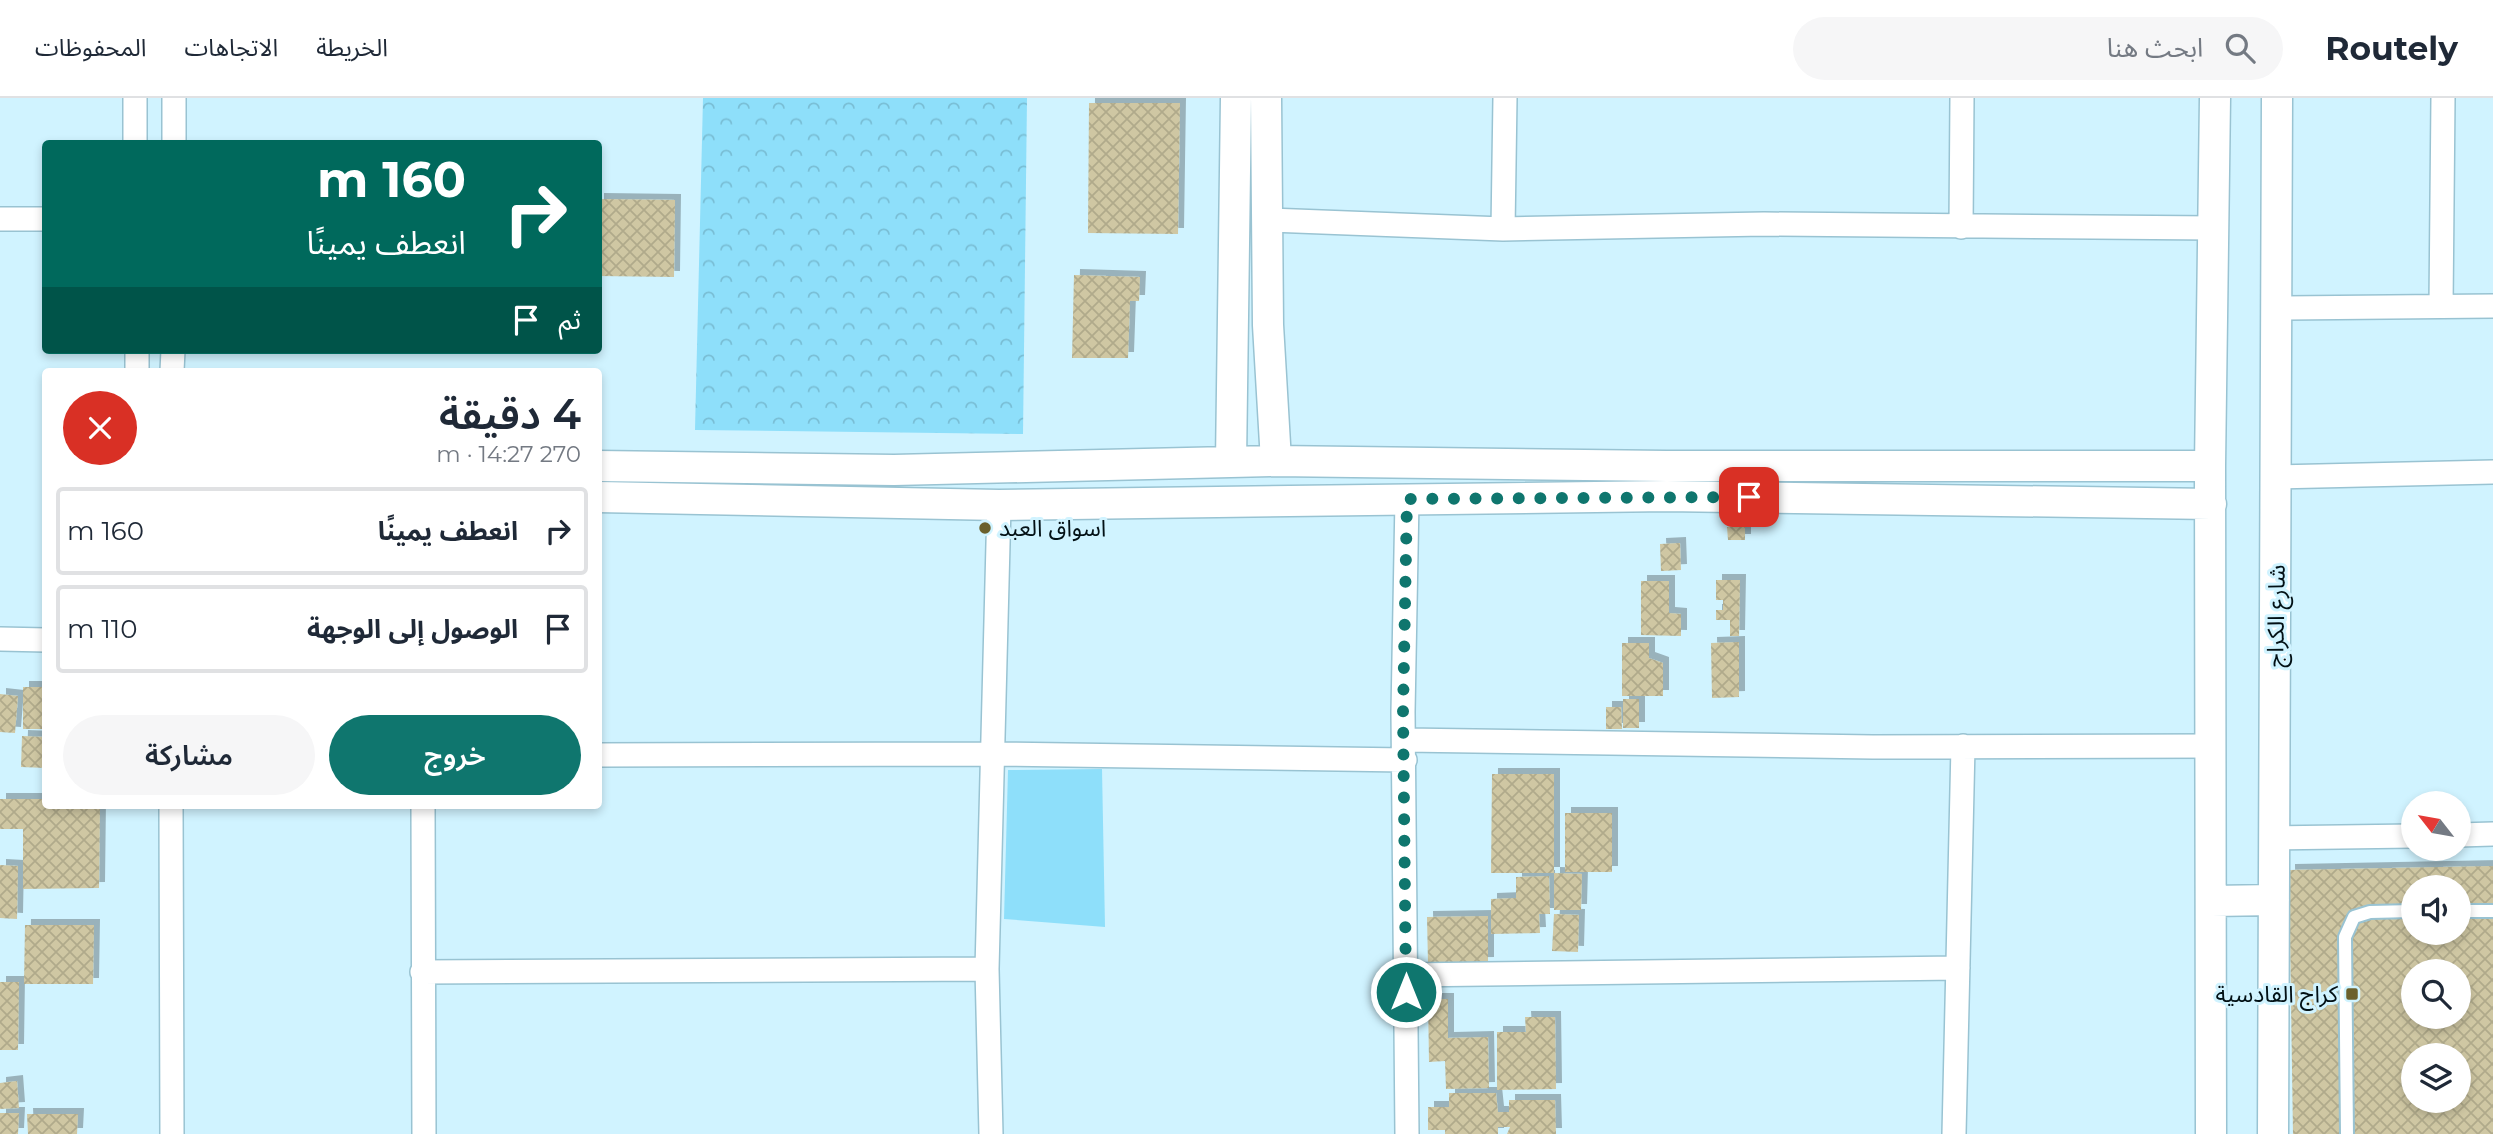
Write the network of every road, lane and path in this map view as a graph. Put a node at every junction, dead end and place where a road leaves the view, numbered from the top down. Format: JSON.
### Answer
{"nodes":[{"id":1,"x":135,"y":98,"type":"edge"},
{"id":2,"x":174,"y":98,"type":"edge"},
{"id":3,"x":1236,"y":98,"type":"edge"},
{"id":4,"x":1266,"y":98,"type":"edge"},
{"id":5,"x":1505,"y":98,"type":"edge"},
{"id":6,"x":1962,"y":98,"type":"edge"},
{"id":7,"x":2216,"y":98,"type":"edge"},
{"id":8,"x":2277,"y":98,"type":"edge"},
{"id":9,"x":2443,"y":98,"type":"edge"},
{"id":10,"x":135,"y":140,"type":"edge"},
{"id":11,"x":174,"y":140,"type":"edge"},
{"id":12,"x":0,"y":219,"type":"edge"},
{"id":13,"x":42,"y":219,"type":"edge"},
{"id":14,"x":1267,"y":220,"type":"junction"},
{"id":15,"x":1961,"y":227,"type":"junction"},
{"id":16,"x":2214,"y":228,"type":"junction"},
{"id":17,"x":1503,"y":229,"type":"junction"},
{"id":18,"x":2441,"y":306,"type":"junction"},
{"id":19,"x":2493,"y":306,"type":"edge"},
{"id":20,"x":2276,"y":308,"type":"junction"},
{"id":21,"x":1234,"y":324,"type":"junction"},
{"id":22,"x":1268,"y":325,"type":"junction"},
{"id":23,"x":1276,"y":461,"type":"junction"},
{"id":24,"x":1231,"y":462,"type":"junction"},
{"id":25,"x":602,"y":466,"type":"edge"},
{"id":26,"x":1667,"y":466,"type":"junction"},
{"id":27,"x":2210,"y":466,"type":"junction"},
{"id":28,"x":894,"y":470,"type":"junction"},
{"id":29,"x":2493,"y":472,"type":"edge"},
{"id":30,"x":2278,"y":477,"type":"junction"},
{"id":31,"x":1667,"y":496,"type":"junction"},
{"id":32,"x":602,"y":497,"type":"edge"},
{"id":33,"x":1407,"y":499,"type":"junction"},
{"id":34,"x":892,"y":503,"type":"junction"},
{"id":35,"x":2211,"y":504,"type":"junction"},
{"id":36,"x":999,"y":505,"type":"junction"},
{"id":37,"x":0,"y":639,"type":"edge"},
{"id":38,"x":42,"y":640,"type":"edge"},
{"id":39,"x":2212,"y":746,"type":"junction"},
{"id":40,"x":1964,"y":747,"type":"junction"},
{"id":41,"x":1405,"y":750,"type":"junction"},
{"id":42,"x":993,"y":754,"type":"junction"},
{"id":43,"x":602,"y":755,"type":"edge"},
{"id":44,"x":171,"y":809,"type":"edge"},
{"id":45,"x":423,"y":809,"type":"edge"},
{"id":46,"x":2493,"y":834,"type":"edge"},
{"id":47,"x":2471,"y":835,"type":"edge"},
{"id":48,"x":2401,"y":836,"type":"edge"},
{"id":49,"x":2274,"y":838,"type":"junction"},
{"id":50,"x":2274,"y":900,"type":"junction"},
{"id":51,"x":2212,"y":901,"type":"junction"},
{"id":52,"x":2401,"y":911,"type":"edge"},
{"id":53,"x":2471,"y":911,"type":"edge"},
{"id":54,"x":2493,"y":911,"type":"edge"},
{"id":55,"x":1958,"y":968,"type":"junction"},
{"id":56,"x":987,"y":969,"type":"junction"},
{"id":57,"x":422,"y":972,"type":"junction"},
{"id":58,"x":1406,"y":975,"type":"junction"},
{"id":59,"x":172,"y":1134,"type":"edge"},
{"id":60,"x":424,"y":1134,"type":"edge"},
{"id":61,"x":991,"y":1134,"type":"edge"},
{"id":62,"x":1407,"y":1134,"type":"edge"},
{"id":63,"x":1954,"y":1134,"type":"edge"},
{"id":64,"x":2211,"y":1134,"type":"edge"},
{"id":65,"x":2273,"y":1134,"type":"edge"},
{"id":66,"x":2347,"y":1134,"type":"edge"}],
"edges":[{"from":1,"to":10,"type":"street"},
{"from":2,"to":11,"type":"street"},
{"from":3,"to":21,"type":"street"},
{"from":4,"to":14,"type":"street"},
{"from":5,"to":17,"type":"street"},
{"from":6,"to":15,"type":"street"},
{"from":7,"to":16,"type":"street"},
{"from":8,"to":20,"type":"street","name":"شارع الكراج"},
{"from":9,"to":18,"type":"street"},
{"from":12,"to":13,"type":"street"},
{"from":14,"to":17,"type":"street"},
{"from":14,"to":22,"type":"street"},
{"from":15,"to":16,"type":"street"},
{"from":15,"to":17,"type":"street"},
{"from":16,"to":27,"type":"street"},
{"from":18,"to":19,"type":"street"},
{"from":18,"to":20,"type":"street"},
{"from":20,"to":30,"type":"street","name":"شارع الكراج"},
{"from":21,"to":22,"type":"street"},
{"from":21,"to":24,"type":"street"},
{"from":22,"to":23,"type":"street"},
{"from":23,"to":24,"type":"street"},
{"from":23,"to":26,"type":"street"},
{"from":24,"to":28,"type":"street"},
{"from":25,"to":28,"type":"street"},
{"from":26,"to":27,"type":"street"},
{"from":26,"to":31,"type":"street"},
{"from":27,"to":35,"type":"street"},
{"from":28,"to":34,"type":"street"},
{"from":29,"to":30,"type":"street"},
{"from":30,"to":49,"type":"street","name":"شارع الكراج"},
{"from":31,"to":33,"type":"street"},
{"from":31,"to":35,"type":"street"},
{"from":32,"to":34,"type":"street"},
{"from":33,"to":36,"type":"street"},
{"from":33,"to":41,"type":"street"},
{"from":34,"to":36,"type":"street"},
{"from":35,"to":39,"type":"street"},
{"from":36,"to":42,"type":"street"},
{"from":37,"to":38,"type":"street"},
{"from":39,"to":40,"type":"street"},
{"from":39,"to":51,"type":"street"},
{"from":40,"to":41,"type":"street"},
{"from":40,"to":55,"type":"street"},
{"from":41,"to":42,"type":"street"},
{"from":41,"to":58,"type":"street"},
{"from":42,"to":43,"type":"street"},
{"from":42,"to":56,"type":"street"},
{"from":44,"to":59,"type":"street"},
{"from":45,"to":57,"type":"street"},
{"from":46,"to":47,"type":"street"},
{"from":48,"to":49,"type":"street"},
{"from":49,"to":50,"type":"street","name":"شارع الكراج"},
{"from":50,"to":51,"type":"street"},
{"from":50,"to":65,"type":"street","name":"شارع الكراج"},
{"from":51,"to":64,"type":"street"},
{"from":52,"to":66,"type":"lane"},
{"from":53,"to":54,"type":"lane"},
{"from":55,"to":58,"type":"street"},
{"from":55,"to":63,"type":"street"},
{"from":56,"to":57,"type":"street"},
{"from":56,"to":61,"type":"street"},
{"from":57,"to":60,"type":"street"},
{"from":58,"to":62,"type":"street"}]}
